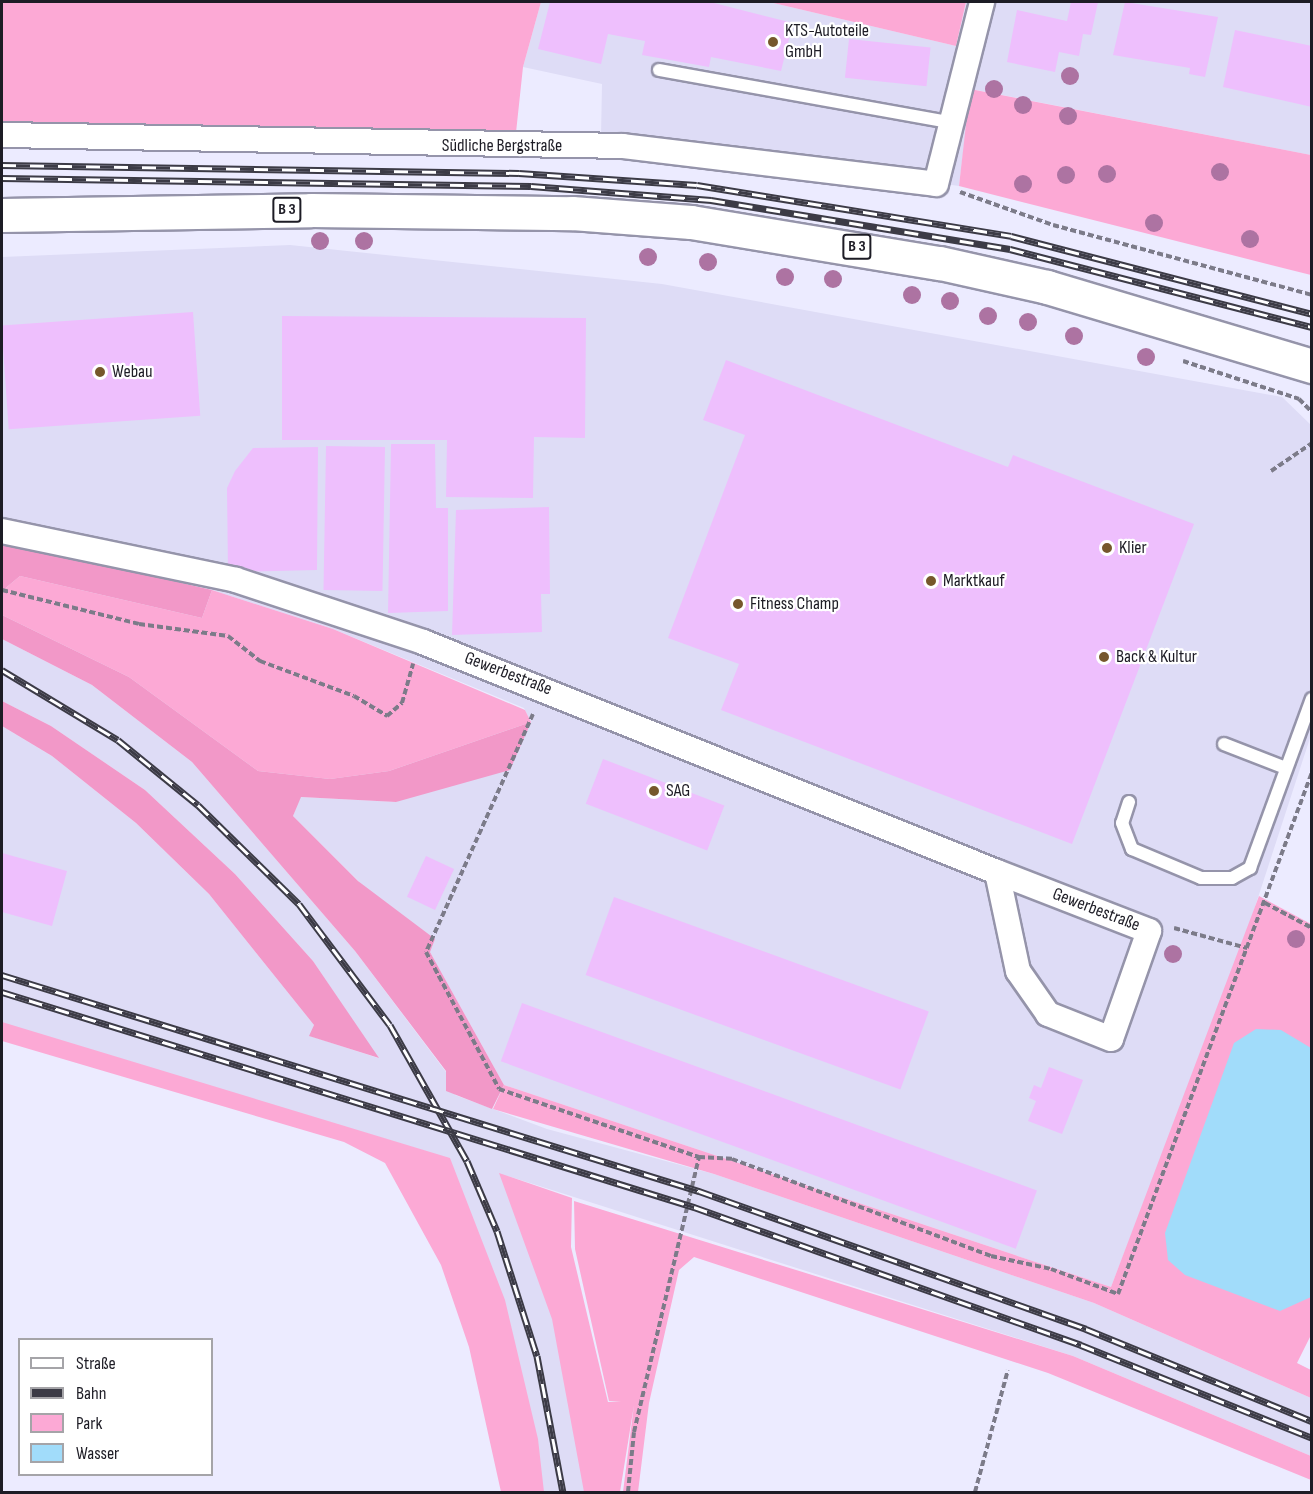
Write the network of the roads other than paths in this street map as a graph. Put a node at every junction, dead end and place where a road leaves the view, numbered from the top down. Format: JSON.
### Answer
{"nodes":[{"id":1,"x":984,"y":4,"type":"edge"},
{"id":2,"x":659,"y":70,"type":"dead end"},
{"id":3,"x":955,"y":123,"type":"junction"},
{"id":4,"x":2,"y":135,"type":"edge"},
{"id":5,"x":2,"y":215,"type":"edge"},
{"id":6,"x":1279,"y":354,"type":"junction"},
{"id":7,"x":1311,"y":366,"type":"edge"},
{"id":8,"x":1311,"y":386,"type":"edge"},
{"id":9,"x":2,"y":531,"type":"edge"},
{"id":10,"x":1311,"y":699,"type":"edge"},
{"id":11,"x":1224,"y":744,"type":"dead end"},
{"id":12,"x":1286,"y":768,"type":"junction"},
{"id":13,"x":1129,"y":802,"type":"dead end"},
{"id":14,"x":997,"y":872,"type":"junction"}],
"edges":[{"from":1,"to":3,"type":"street"},
{"from":2,"to":3,"type":"lane"},
{"from":3,"to":4,"type":"street","name":"Südliche Bergstraße"},
{"from":5,"to":6,"type":"main road","number":"B 3"},
{"from":6,"to":7,"type":"main road","number":"B 3"},
{"from":6,"to":8,"type":"main road"},
{"from":9,"to":14,"type":"street","name":"Gewerbestraße"},
{"from":10,"to":12,"type":"lane"},
{"from":11,"to":12,"type":"lane"},
{"from":12,"to":13,"type":"lane"},
{"from":14,"to":14,"type":"street","name":"Gewerbestraße"}]}
